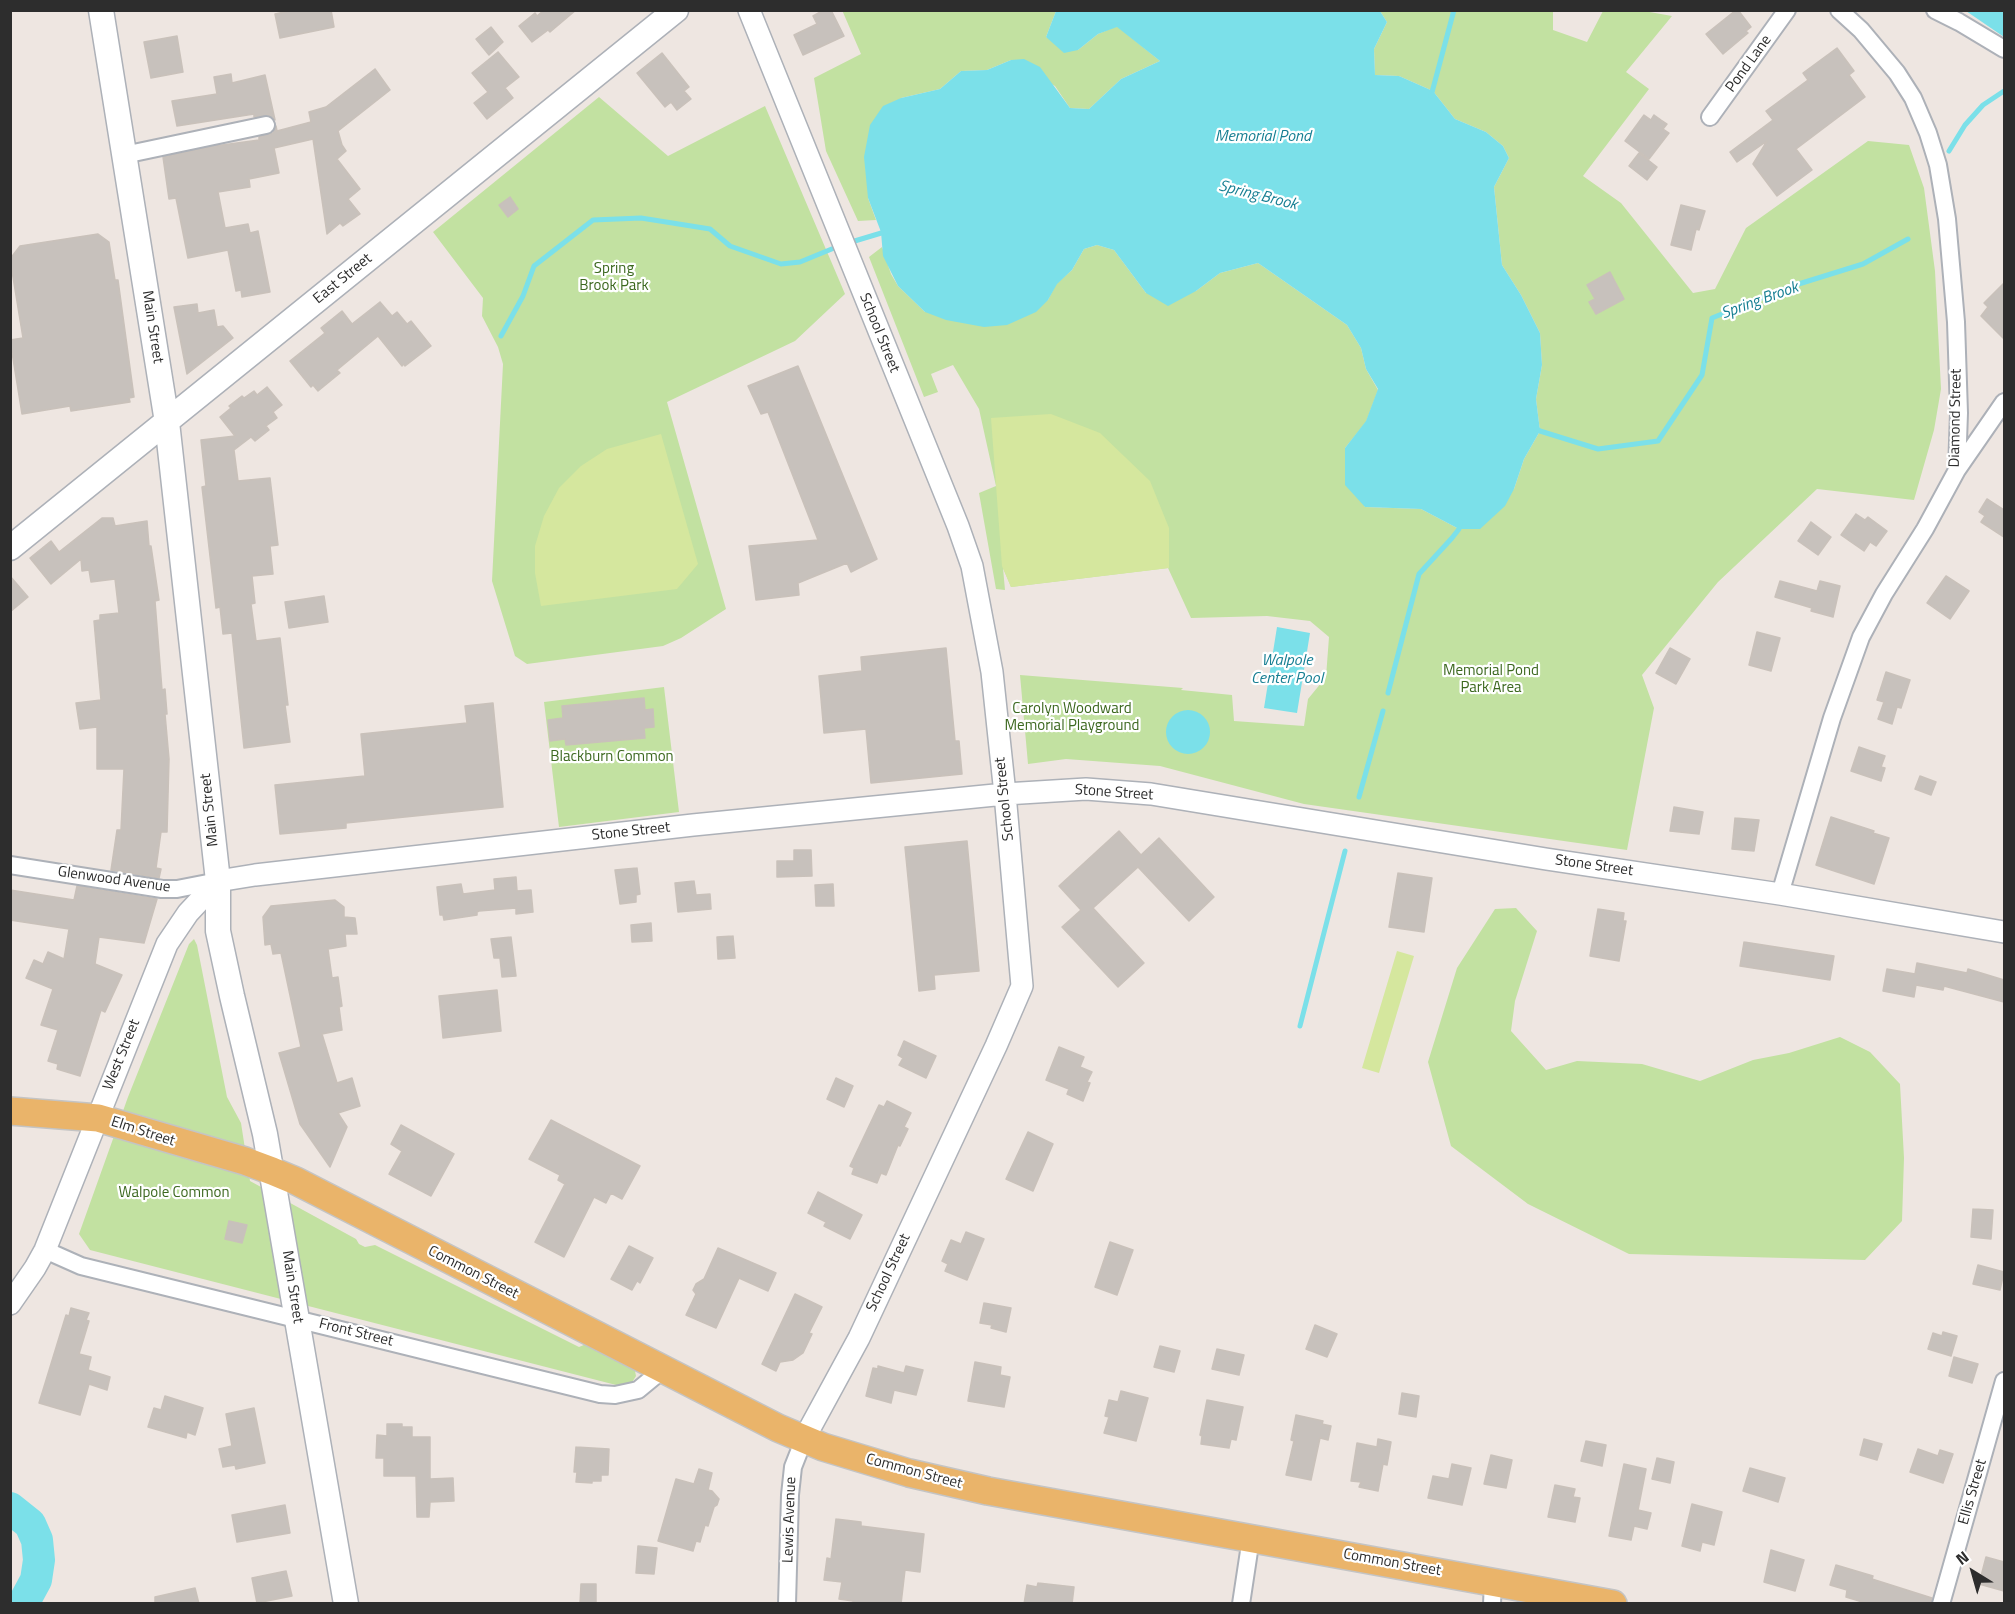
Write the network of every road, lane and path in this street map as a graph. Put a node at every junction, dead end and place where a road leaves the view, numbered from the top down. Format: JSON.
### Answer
{"nodes":[{"id":1,"x":101,"y":10,"type":"edge"},
{"id":2,"x":676,"y":10,"type":"edge"},
{"id":3,"x":749,"y":10,"type":"edge"},
{"id":4,"x":1787,"y":10,"type":"edge"},
{"id":5,"x":1839,"y":10,"type":"edge"},
{"id":6,"x":1935,"y":10,"type":"edge"},
{"id":7,"x":2004,"y":49,"type":"edge"},
{"id":8,"x":1710,"y":117,"type":"dead end"},
{"id":9,"x":266,"y":125,"type":"dead end"},
{"id":10,"x":124,"y":155,"type":"junction"},
{"id":11,"x":2004,"y":402,"type":"edge"},
{"id":12,"x":167,"y":422,"type":"junction"},
{"id":13,"x":1957,"y":470,"type":"junction"},
{"id":14,"x":10,"y":548,"type":"edge"},
{"id":15,"x":1005,"y":794,"type":"junction"},
{"id":16,"x":10,"y":865,"type":"edge"},
{"id":17,"x":218,"y":881,"type":"junction"},
{"id":18,"x":1780,"y":894,"type":"junction"},
{"id":19,"x":2004,"y":932,"type":"edge"},
{"id":20,"x":10,"y":1111,"type":"edge"},
{"id":21,"x":98,"y":1118,"type":"junction"},
{"id":22,"x":272,"y":1171,"type":"junction"},
{"id":23,"x":45,"y":1250,"type":"junction"},
{"id":24,"x":10,"y":1304,"type":"edge"},
{"id":25,"x":297,"y":1319,"type":"junction"},
{"id":26,"x":659,"y":1367,"type":"junction"},
{"id":27,"x":2004,"y":1381,"type":"edge"},
{"id":28,"x":804,"y":1439,"type":"junction"},
{"id":29,"x":1251,"y":1538,"type":"junction"},
{"id":30,"x":1492,"y":1592,"type":"edge"},
{"id":31,"x":346,"y":1604,"type":"edge"},
{"id":32,"x":787,"y":1604,"type":"edge"},
{"id":33,"x":1241,"y":1604,"type":"edge"},
{"id":34,"x":1613,"y":1604,"type":"edge"},
{"id":35,"x":1941,"y":1604,"type":"edge"}],
"edges":[{"from":1,"to":10,"type":"main road","name":"Main Street"},
{"from":2,"to":12,"type":"main road","name":"East Street"},
{"from":3,"to":15,"type":"street","name":"School Street"},
{"from":4,"to":8,"type":"street","name":"Pond Lane"},
{"from":5,"to":13,"type":"street","name":"Diamond Street"},
{"from":6,"to":7,"type":"street"},
{"from":9,"to":10,"type":"street"},
{"from":10,"to":12,"type":"main road","name":"Main Street"},
{"from":11,"to":13,"type":"street"},
{"from":12,"to":14,"type":"main road","name":"East Street"},
{"from":12,"to":17,"type":"main road","name":"Main Street"},
{"from":13,"to":18,"type":"street","name":"Diamond Street"},
{"from":15,"to":17,"type":"street","name":"Stone Street"},
{"from":15,"to":18,"type":"street","name":"Stone Street"},
{"from":15,"to":28,"type":"street","name":"School Street"},
{"from":16,"to":17,"type":"street","name":"Glenwood Avenue"},
{"from":17,"to":21,"type":"street","name":"West Street"},
{"from":17,"to":22,"type":"main road","name":"Main Street"},
{"from":18,"to":19,"type":"street","name":"Stone Street"},
{"from":20,"to":21,"type":"main road","name":"Elm Street"},
{"from":21,"to":22,"type":"main road","name":"Elm Street"},
{"from":21,"to":23,"type":"street","name":"West Street"},
{"from":22,"to":25,"type":"main road","name":"Main Street"},
{"from":22,"to":26,"type":"main road","name":"Common Street"},
{"from":23,"to":24,"type":"street","name":"West Street"},
{"from":23,"to":25,"type":"street","name":"Front Street"},
{"from":25,"to":26,"type":"street","name":"Front Street"},
{"from":25,"to":31,"type":"main road","name":"Main Street"},
{"from":26,"to":28,"type":"main road","name":"Common Street"},
{"from":27,"to":35,"type":"street","name":"Ellis Street"},
{"from":28,"to":29,"type":"main road","name":"Common Street"},
{"from":28,"to":32,"type":"street","name":"Lewis Avenue"},
{"from":29,"to":30,"type":"main road","name":"Common Street"},
{"from":29,"to":33,"type":"street"},
{"from":30,"to":34,"type":"main road","name":"Common Street"}]}
